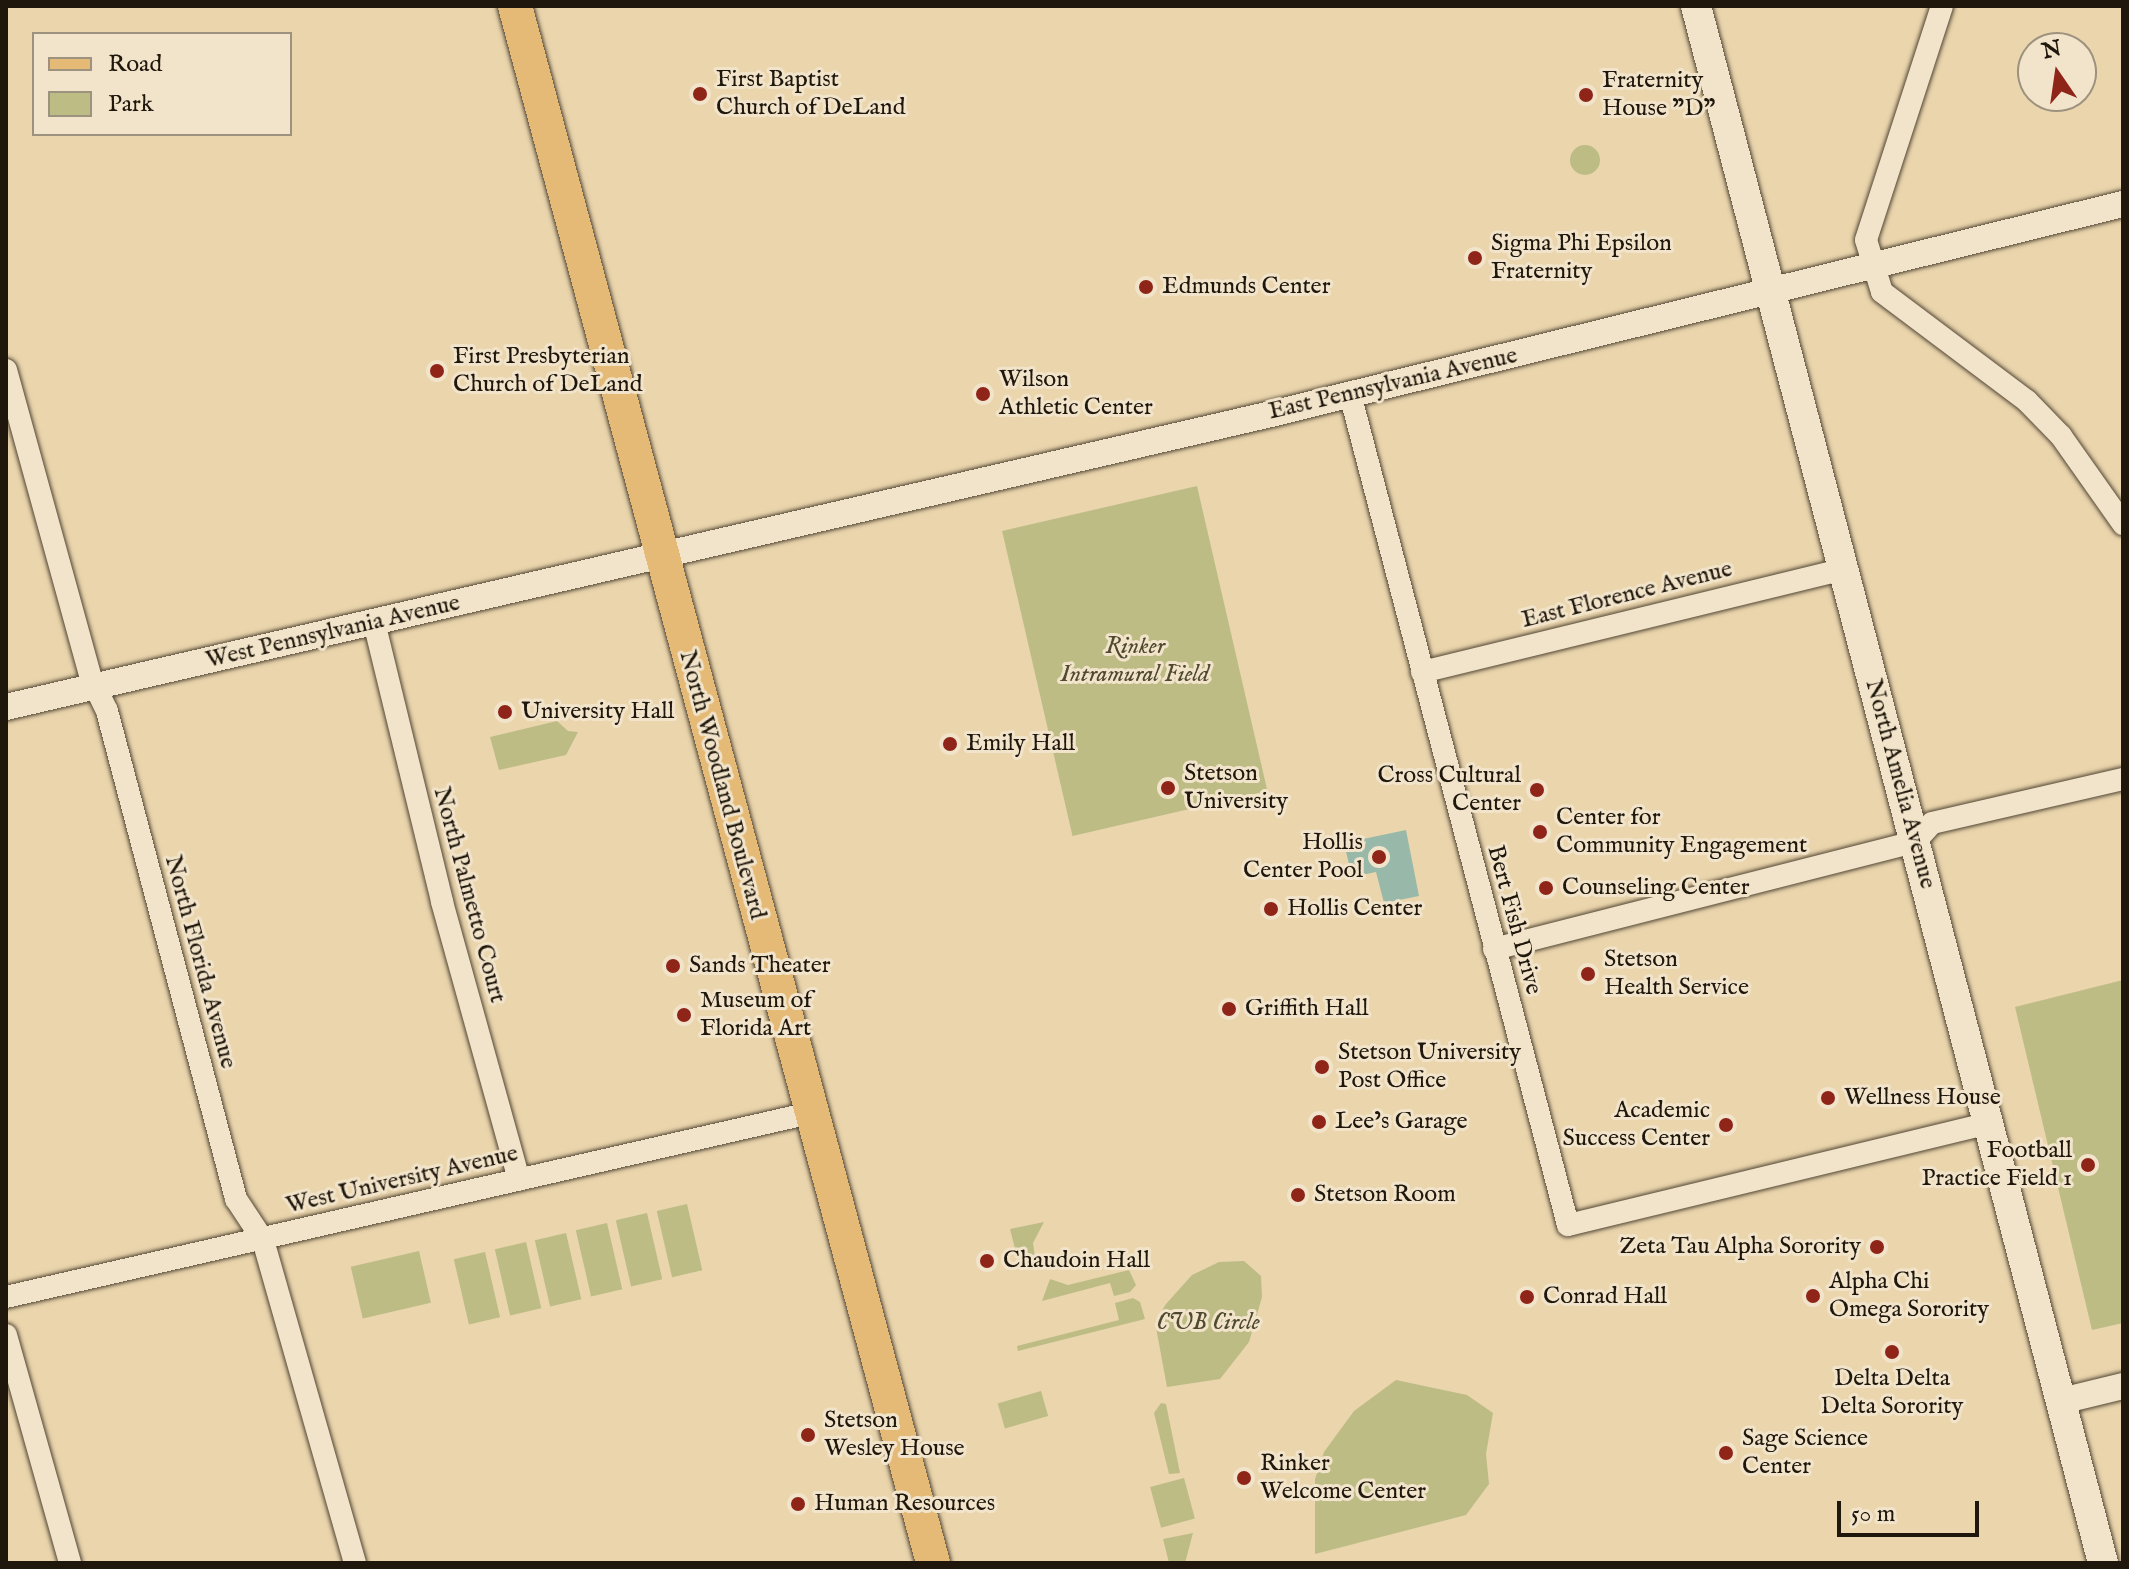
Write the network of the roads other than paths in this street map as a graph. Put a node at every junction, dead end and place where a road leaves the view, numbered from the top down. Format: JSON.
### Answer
{"nodes":[{"id":1,"x":515,"y":6,"type":"edge"},
{"id":2,"x":1696,"y":6,"type":"edge"},
{"id":3,"x":1942,"y":6,"type":"edge"},
{"id":4,"x":2123,"y":204,"type":"edge"},
{"id":5,"x":1875,"y":267,"type":"junction"},
{"id":6,"x":1769,"y":294,"type":"junction"},
{"id":7,"x":6,"y":370,"type":"edge"},
{"id":8,"x":1350,"y":394,"type":"junction"},
{"id":9,"x":2123,"y":524,"type":"edge"},
{"id":10,"x":661,"y":556,"type":"junction"},
{"id":11,"x":1844,"y":569,"type":"junction"},
{"id":12,"x":374,"y":622,"type":"junction"},
{"id":13,"x":1422,"y":672,"type":"junction"},
{"id":14,"x":97,"y":686,"type":"junction"},
{"id":15,"x":6,"y":707,"type":"edge"},
{"id":16,"x":2123,"y":779,"type":"edge"},
{"id":17,"x":1915,"y":842,"type":"junction"},
{"id":18,"x":1494,"y":949,"type":"junction"},
{"id":19,"x":810,"y":1113,"type":"junction"},
{"id":20,"x":1990,"y":1123,"type":"junction"},
{"id":21,"x":519,"y":1179,"type":"junction"},
{"id":22,"x":263,"y":1240,"type":"junction"},
{"id":23,"x":6,"y":1297,"type":"edge"},
{"id":24,"x":6,"y":1335,"type":"edge"},
{"id":25,"x":2123,"y":1386,"type":"edge"},
{"id":26,"x":2061,"y":1401,"type":"junction"},
{"id":27,"x":70,"y":1563,"type":"edge"},
{"id":28,"x":355,"y":1563,"type":"edge"},
{"id":29,"x":933,"y":1563,"type":"edge"},
{"id":30,"x":2103,"y":1563,"type":"edge"}],
"edges":[{"from":1,"to":10,"type":"main road","name":"North Woodland Boulevard"},
{"from":2,"to":6,"type":"main road","name":"North Amelia Avenue"},
{"from":3,"to":5,"type":"street"},
{"from":4,"to":5,"type":"street","name":"East Pennsylvania Avenue"},
{"from":5,"to":6,"type":"street","name":"East Pennsylvania Avenue"},
{"from":5,"to":9,"type":"street"},
{"from":6,"to":8,"type":"street","name":"East Pennsylvania Avenue"},
{"from":6,"to":11,"type":"main road","name":"North Amelia Avenue"},
{"from":7,"to":14,"type":"street","name":"North Florida Avenue"},
{"from":8,"to":10,"type":"street","name":"East Pennsylvania Avenue"},
{"from":8,"to":13,"type":"street","name":"Bert Fish Drive"},
{"from":10,"to":12,"type":"street","name":"West Pennsylvania Avenue"},
{"from":10,"to":19,"type":"main road","name":"North Woodland Boulevard"},
{"from":11,"to":13,"type":"street","name":"East Florence Avenue"},
{"from":11,"to":17,"type":"main road","name":"North Amelia Avenue"},
{"from":12,"to":14,"type":"street","name":"West Pennsylvania Avenue"},
{"from":12,"to":21,"type":"street","name":"North Palmetto Court"},
{"from":13,"to":18,"type":"street","name":"Bert Fish Drive"},
{"from":14,"to":15,"type":"street","name":"West Pennsylvania Avenue"},
{"from":14,"to":22,"type":"street","name":"North Florida Avenue"},
{"from":16,"to":17,"type":"street"},
{"from":17,"to":18,"type":"street"},
{"from":17,"to":20,"type":"main road","name":"North Amelia Avenue"},
{"from":18,"to":20,"type":"street","name":"Bert Fish Drive"},
{"from":19,"to":21,"type":"street","name":"West University Avenue"},
{"from":19,"to":29,"type":"main road","name":"North Woodland Boulevard"},
{"from":20,"to":26,"type":"main road","name":"North Amelia Avenue"},
{"from":21,"to":22,"type":"street","name":"West University Avenue"},
{"from":22,"to":23,"type":"street","name":"West University Avenue"},
{"from":22,"to":28,"type":"street","name":"North Florida Avenue"},
{"from":24,"to":27,"type":"street"},
{"from":25,"to":26,"type":"street"},
{"from":26,"to":30,"type":"main road","name":"North Amelia Avenue"}]}
